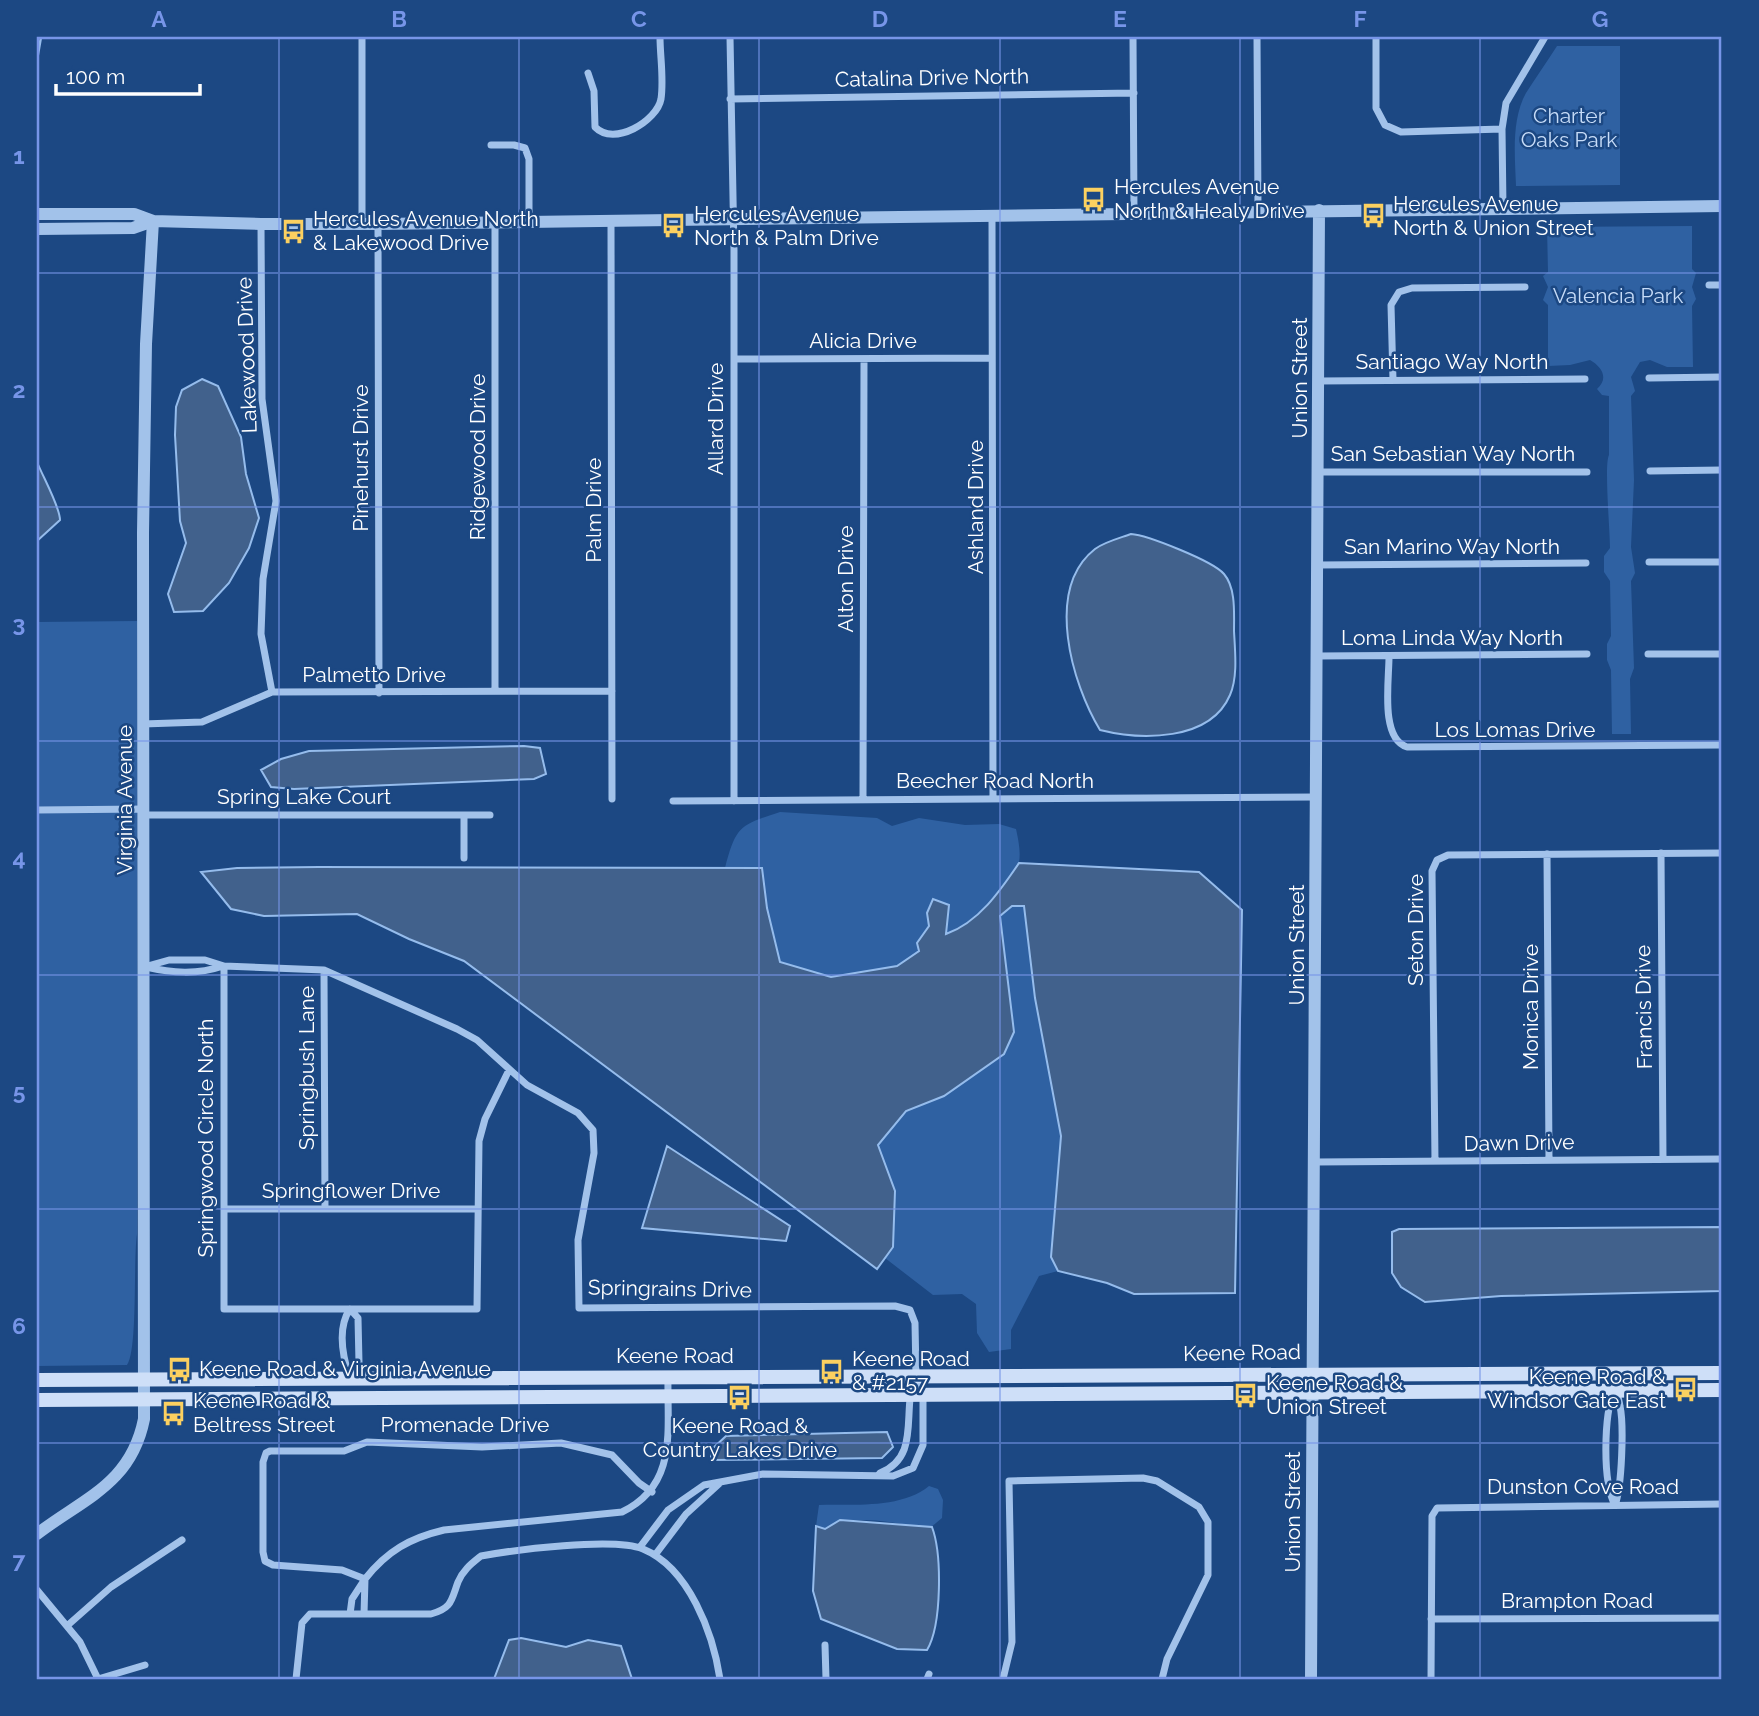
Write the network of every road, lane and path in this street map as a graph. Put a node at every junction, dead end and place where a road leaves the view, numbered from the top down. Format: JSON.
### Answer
{"nodes":[{"id":1,"x":362,"y":37,"type":"edge"},
{"id":2,"x":660,"y":37,"type":"edge"},
{"id":3,"x":730,"y":37,"type":"edge"},
{"id":4,"x":1133,"y":37,"type":"edge"},
{"id":5,"x":1257,"y":37,"type":"edge"},
{"id":6,"x":1377,"y":37,"type":"edge"},
{"id":7,"x":1545,"y":37,"type":"edge"},
{"id":8,"x":588,"y":74,"type":"dead end"},
{"id":9,"x":1133,"y":93,"type":"junction"},
{"id":10,"x":730,"y":99,"type":"junction"},
{"id":11,"x":1502,"y":129,"type":"junction"},
{"id":12,"x":491,"y":145,"type":"dead end"},
{"id":13,"x":1722,"y":206,"type":"edge"},
{"id":14,"x":1503,"y":208,"type":"junction"},
{"id":15,"x":1319,"y":210,"type":"junction"},
{"id":16,"x":1258,"y":211,"type":"junction"},
{"id":17,"x":1134,"y":213,"type":"junction"},
{"id":18,"x":37,"y":214,"type":"edge"},
{"id":19,"x":992,"y":215,"type":"junction"},
{"id":20,"x":733,"y":219,"type":"junction"},
{"id":21,"x":611,"y":220,"type":"junction"},
{"id":22,"x":153,"y":221,"type":"junction"},
{"id":23,"x":529,"y":222,"type":"junction"},
{"id":24,"x":495,"y":223,"type":"junction"},
{"id":25,"x":261,"y":224,"type":"junction"},
{"id":26,"x":362,"y":224,"type":"junction"},
{"id":27,"x":378,"y":224,"type":"junction"},
{"id":28,"x":37,"y":229,"type":"edge"},
{"id":29,"x":1709,"y":285,"type":"dead end"},
{"id":30,"x":1722,"y":285,"type":"edge"},
{"id":31,"x":1525,"y":287,"type":"dead end"},
{"id":32,"x":992,"y":358,"type":"junction"},
{"id":33,"x":734,"y":359,"type":"junction"},
{"id":34,"x":864,"y":359,"type":"junction"},
{"id":35,"x":1722,"y":377,"type":"edge"},
{"id":36,"x":1648,"y":378,"type":"dead end"},
{"id":37,"x":1585,"y":379,"type":"dead end"},
{"id":38,"x":1392,"y":380,"type":"junction"},
{"id":39,"x":1319,"y":381,"type":"junction"},
{"id":40,"x":1722,"y":470,"type":"edge"},
{"id":41,"x":1650,"y":471,"type":"dead end"},
{"id":42,"x":1319,"y":472,"type":"junction"},
{"id":43,"x":1587,"y":472,"type":"dead end"},
{"id":44,"x":1649,"y":562,"type":"dead end"},
{"id":45,"x":1722,"y":562,"type":"edge"},
{"id":46,"x":1586,"y":564,"type":"dead end"},
{"id":47,"x":1318,"y":565,"type":"junction"},
{"id":48,"x":1587,"y":654,"type":"dead end"},
{"id":49,"x":1648,"y":654,"type":"dead end"},
{"id":50,"x":1722,"y":654,"type":"edge"},
{"id":51,"x":1318,"y":656,"type":"junction"},
{"id":52,"x":1389,"y":657,"type":"junction"},
{"id":53,"x":495,"y":691,"type":"junction"},
{"id":54,"x":611,"y":691,"type":"junction"},
{"id":55,"x":272,"y":692,"type":"junction"},
{"id":56,"x":379,"y":693,"type":"junction"},
{"id":57,"x":143,"y":724,"type":"junction"},
{"id":58,"x":1722,"y":746,"type":"edge"},
{"id":59,"x":1317,"y":797,"type":"junction"},
{"id":60,"x":612,"y":799,"type":"dead end"},
{"id":61,"x":863,"y":799,"type":"junction"},
{"id":62,"x":993,"y":799,"type":"junction"},
{"id":63,"x":673,"y":801,"type":"dead end"},
{"id":64,"x":734,"y":801,"type":"junction"},
{"id":65,"x":37,"y":810,"type":"edge"},
{"id":66,"x":144,"y":812,"type":"junction"},
{"id":67,"x":464,"y":815,"type":"junction"},
{"id":68,"x":490,"y":815,"type":"dead end"},
{"id":69,"x":1661,"y":853,"type":"junction"},
{"id":70,"x":1722,"y":853,"type":"edge"},
{"id":71,"x":1547,"y":854,"type":"junction"},
{"id":72,"x":464,"y":858,"type":"dead end"},
{"id":73,"x":224,"y":966,"type":"junction"},
{"id":74,"x":144,"y":967,"type":"junction"},
{"id":75,"x":324,"y":970,"type":"junction"},
{"id":76,"x":509,"y":1070,"type":"junction"},
{"id":77,"x":1663,"y":1159,"type":"junction"},
{"id":78,"x":1722,"y":1159,"type":"edge"},
{"id":79,"x":1549,"y":1160,"type":"junction"},
{"id":80,"x":1435,"y":1161,"type":"junction"},
{"id":81,"x":1316,"y":1162,"type":"junction"},
{"id":82,"x":324,"y":1208,"type":"junction"},
{"id":83,"x":224,"y":1209,"type":"junction"},
{"id":84,"x":478,"y":1209,"type":"junction"},
{"id":85,"x":350,"y":1309,"type":"junction"},
{"id":86,"x":1313,"y":1373,"type":"junction"},
{"id":87,"x":1528,"y":1373,"type":"junction"},
{"id":88,"x":1614,"y":1373,"type":"junction"},
{"id":89,"x":1722,"y":1373,"type":"edge"},
{"id":90,"x":916,"y":1376,"type":"junction"},
{"id":91,"x":668,"y":1377,"type":"junction"},
{"id":92,"x":307,"y":1379,"type":"junction"},
{"id":93,"x":351,"y":1379,"type":"junction"},
{"id":94,"x":37,"y":1380,"type":"edge"},
{"id":95,"x":146,"y":1380,"type":"junction"},
{"id":96,"x":1614,"y":1390,"type":"junction"},
{"id":97,"x":1722,"y":1390,"type":"edge"},
{"id":98,"x":37,"y":1391,"type":"edge"},
{"id":99,"x":1313,"y":1392,"type":"junction"},
{"id":100,"x":1146,"y":1393,"type":"junction"},
{"id":101,"x":923,"y":1394,"type":"junction"},
{"id":102,"x":908,"y":1395,"type":"junction"},
{"id":103,"x":668,"y":1396,"type":"junction"},
{"id":104,"x":145,"y":1399,"type":"junction"},
{"id":105,"x":37,"y":1400,"type":"edge"},
{"id":106,"x":876,"y":1475,"type":"junction"},
{"id":107,"x":720,"y":1483,"type":"junction"},
{"id":108,"x":652,"y":1492,"type":"junction"},
{"id":109,"x":1722,"y":1504,"type":"edge"},
{"id":110,"x":1615,"y":1505,"type":"junction"},
{"id":111,"x":662,"y":1517,"type":"junction"},
{"id":112,"x":676,"y":1527,"type":"junction"},
{"id":113,"x":37,"y":1534,"type":"edge"},
{"id":114,"x":182,"y":1540,"type":"dead end"},
{"id":115,"x":640,"y":1548,"type":"junction"},
{"id":116,"x":655,"y":1555,"type":"junction"},
{"id":117,"x":365,"y":1579,"type":"junction"},
{"id":118,"x":37,"y":1590,"type":"edge"},
{"id":119,"x":351,"y":1614,"type":"junction"},
{"id":120,"x":364,"y":1614,"type":"junction"},
{"id":121,"x":1722,"y":1618,"type":"edge"},
{"id":122,"x":1431,"y":1619,"type":"junction"},
{"id":123,"x":68,"y":1625,"type":"junction"},
{"id":124,"x":825,"y":1644,"type":"dead end"},
{"id":125,"x":145,"y":1665,"type":"dead end"},
{"id":126,"x":98,"y":1679,"type":"edge"},
{"id":127,"x":296,"y":1679,"type":"edge"},
{"id":128,"x":720,"y":1679,"type":"edge"},
{"id":129,"x":826,"y":1679,"type":"edge"},
{"id":130,"x":1003,"y":1679,"type":"edge"},
{"id":131,"x":1162,"y":1679,"type":"edge"},
{"id":132,"x":1311,"y":1679,"type":"edge"},
{"id":133,"x":1431,"y":1679,"type":"edge"}],
"edges":[{"from":1,"to":26,"type":"street"},
{"from":2,"to":8,"type":"street"},
{"from":3,"to":10,"type":"street","name":"Allard Drive"},
{"from":4,"to":9,"type":"street"},
{"from":5,"to":16,"type":"street"},
{"from":6,"to":11,"type":"street"},
{"from":7,"to":11,"type":"street"},
{"from":9,"to":10,"type":"street","name":"Catalina Drive North"},
{"from":9,"to":17,"type":"street"},
{"from":10,"to":20,"type":"street","name":"Allard Drive"},
{"from":11,"to":14,"type":"street"},
{"from":12,"to":23,"type":"street"},
{"from":13,"to":14,"type":"street"},
{"from":14,"to":15,"type":"street"},
{"from":15,"to":16,"type":"street"},
{"from":15,"to":39,"type":"street","name":"Union Street"},
{"from":16,"to":17,"type":"street"},
{"from":17,"to":19,"type":"street"},
{"from":18,"to":22,"type":"street"},
{"from":19,"to":20,"type":"street"},
{"from":19,"to":32,"type":"street","name":"Ashland Drive"},
{"from":20,"to":21,"type":"street"},
{"from":20,"to":33,"type":"street","name":"Allard Drive"},
{"from":21,"to":23,"type":"street"},
{"from":21,"to":54,"type":"street","name":"Palm Drive"},
{"from":22,"to":25,"type":"street"},
{"from":22,"to":28,"type":"street"},
{"from":22,"to":57,"type":"street","name":"Virginia Avenue"},
{"from":23,"to":24,"type":"street"},
{"from":24,"to":27,"type":"street"},
{"from":24,"to":53,"type":"street","name":"Ridgewood Drive"},
{"from":25,"to":26,"type":"street"},
{"from":25,"to":55,"type":"street","name":"Lakewood Drive"},
{"from":26,"to":27,"type":"street"},
{"from":27,"to":56,"type":"street","name":"Pinehurst Drive"},
{"from":29,"to":30,"type":"street"},
{"from":31,"to":38,"type":"street"},
{"from":32,"to":34,"type":"street","name":"Alicia Drive"},
{"from":32,"to":62,"type":"street","name":"Ashland Drive"},
{"from":33,"to":34,"type":"street","name":"Alicia Drive"},
{"from":33,"to":64,"type":"street","name":"Allard Drive"},
{"from":34,"to":61,"type":"street","name":"Alton Drive"},
{"from":35,"to":36,"type":"street"},
{"from":37,"to":38,"type":"street","name":"Santiago Way North"},
{"from":38,"to":39,"type":"street","name":"Santiago Way North"},
{"from":39,"to":42,"type":"street","name":"Union Street"},
{"from":40,"to":41,"type":"street"},
{"from":42,"to":43,"type":"street","name":"San Sebastian Way North"},
{"from":42,"to":47,"type":"street","name":"Union Street"},
{"from":44,"to":45,"type":"street"},
{"from":46,"to":47,"type":"street","name":"San Marino Way North"},
{"from":47,"to":51,"type":"street","name":"Union Street"},
{"from":48,"to":52,"type":"street","name":"Loma Linda Way North"},
{"from":49,"to":50,"type":"street"},
{"from":51,"to":52,"type":"street","name":"Loma Linda Way North"},
{"from":51,"to":59,"type":"street","name":"Union Street"},
{"from":52,"to":58,"type":"street","name":"Los Lomas Drive"},
{"from":53,"to":54,"type":"street","name":"Palmetto Drive"},
{"from":53,"to":56,"type":"street","name":"Palmetto Drive"},
{"from":54,"to":60,"type":"street","name":"Palm Drive"},
{"from":55,"to":56,"type":"street","name":"Palmetto Drive"},
{"from":55,"to":57,"type":"street","name":"Palmetto Drive"},
{"from":57,"to":66,"type":"street","name":"Virginia Avenue"},
{"from":59,"to":62,"type":"street","name":"Beecher Road North"},
{"from":59,"to":81,"type":"street","name":"Union Street"},
{"from":61,"to":62,"type":"street","name":"Beecher Road North"},
{"from":61,"to":64,"type":"street","name":"Beecher Road North"},
{"from":63,"to":64,"type":"street","name":"Beecher Road North"},
{"from":65,"to":66,"type":"street","name":"Spring Lake Court"},
{"from":66,"to":67,"type":"street","name":"Spring Lake Court"},
{"from":66,"to":74,"type":"street","name":"Virginia Avenue"},
{"from":67,"to":68,"type":"street","name":"Spring Lake Court"},
{"from":67,"to":72,"type":"street"},
{"from":69,"to":70,"type":"street","name":"Seton Drive"},
{"from":69,"to":71,"type":"street","name":"Seton Drive"},
{"from":69,"to":77,"type":"street","name":"Francis Drive"},
{"from":71,"to":79,"type":"street","name":"Monica Drive"},
{"from":71,"to":80,"type":"street","name":"Seton Drive"},
{"from":73,"to":74,"type":"street","name":"Springrains Drive"},
{"from":73,"to":74,"type":"street","name":"Springrains Drive"},
{"from":73,"to":75,"type":"street","name":"Springrains Drive"},
{"from":73,"to":83,"type":"street","name":"Springwood Circle North"},
{"from":74,"to":95,"type":"street","name":"Virginia Avenue"},
{"from":75,"to":76,"type":"street","name":"Springrains Drive"},
{"from":75,"to":82,"type":"street","name":"Springbush Lane"},
{"from":76,"to":84,"type":"street"},
{"from":76,"to":90,"type":"street","name":"Springrains Drive"},
{"from":77,"to":78,"type":"street","name":"Dawn Drive"},
{"from":77,"to":79,"type":"street","name":"Dawn Drive"},
{"from":79,"to":80,"type":"street","name":"Dawn Drive"},
{"from":80,"to":81,"type":"street","name":"Dawn Drive"},
{"from":81,"to":86,"type":"street","name":"Union Street"},
{"from":82,"to":83,"type":"street","name":"Springflower Drive"},
{"from":82,"to":84,"type":"street","name":"Springflower Drive"},
{"from":83,"to":85,"type":"street","name":"Springwood Circle North"},
{"from":84,"to":85,"type":"street"},
{"from":85,"to":93,"type":"street"},
{"from":85,"to":93,"type":"street"},
{"from":86,"to":87,"type":"main road","name":"Keene Road"},
{"from":86,"to":90,"type":"main road","name":"Keene Road"},
{"from":86,"to":99,"type":"street","name":"Union Street"},
{"from":86,"to":100,"type":"main road"},
{"from":87,"to":88,"type":"main road"},
{"from":87,"to":99,"type":"main road"},
{"from":88,"to":89,"type":"main road"},
{"from":88,"to":96,"type":"street"},
{"from":90,"to":91,"type":"main road","name":"Keene Road"},
{"from":90,"to":101,"type":"street"},
{"from":90,"to":102,"type":"street"},
{"from":91,"to":93,"type":"main road","name":"Keene Road"},
{"from":91,"to":103,"type":"street"},
{"from":92,"to":93,"type":"main road","name":"Keene Road"},
{"from":92,"to":95,"type":"main road","name":"Keene Road"},
{"from":92,"to":104,"type":"main road"},
{"from":94,"to":95,"type":"main road","name":"Keene Road"},
{"from":95,"to":98,"type":"main road"},
{"from":95,"to":104,"type":"street","name":"Virginia Avenue"},
{"from":96,"to":97,"type":"main road","name":"Keene Road"},
{"from":96,"to":99,"type":"main road","name":"Keene Road"},
{"from":96,"to":110,"type":"street"},
{"from":96,"to":110,"type":"street"},
{"from":99,"to":100,"type":"main road","name":"Keene Road"},
{"from":99,"to":132,"type":"street","name":"Union Street"},
{"from":100,"to":101,"type":"main road","name":"Keene Road"},
{"from":101,"to":102,"type":"main road","name":"Keene Road"},
{"from":101,"to":106,"type":"street"},
{"from":102,"to":103,"type":"main road","name":"Keene Road"},
{"from":102,"to":106,"type":"street"},
{"from":103,"to":104,"type":"main road","name":"Keene Road"},
{"from":103,"to":108,"type":"street"},
{"from":104,"to":105,"type":"main road","name":"Keene Road"},
{"from":104,"to":113,"type":"street","name":"Virginia Avenue"},
{"from":106,"to":107,"type":"street"},
{"from":107,"to":111,"type":"street"},
{"from":107,"to":112,"type":"street"},
{"from":108,"to":117,"type":"street"},
{"from":108,"to":117,"type":"street","name":"Promenade Drive"},
{"from":109,"to":110,"type":"street","name":"Dunston Cove Road"},
{"from":110,"to":122,"type":"street","name":"Dunston Cove Road"},
{"from":111,"to":112,"type":"street"},
{"from":111,"to":115,"type":"street"},
{"from":112,"to":116,"type":"street"},
{"from":114,"to":123,"type":"street"},
{"from":115,"to":116,"type":"street"},
{"from":115,"to":120,"type":"street"},
{"from":116,"to":128,"type":"street"},
{"from":117,"to":119,"type":"street"},
{"from":117,"to":120,"type":"street"},
{"from":118,"to":123,"type":"street"},
{"from":119,"to":120,"type":"street"},
{"from":119,"to":127,"type":"street"},
{"from":121,"to":122,"type":"street","name":"Brampton Road"},
{"from":122,"to":133,"type":"street"},
{"from":123,"to":126,"type":"street"},
{"from":124,"to":129,"type":"street"},
{"from":125,"to":126,"type":"street"},
{"from":130,"to":131,"type":"street"}]}
